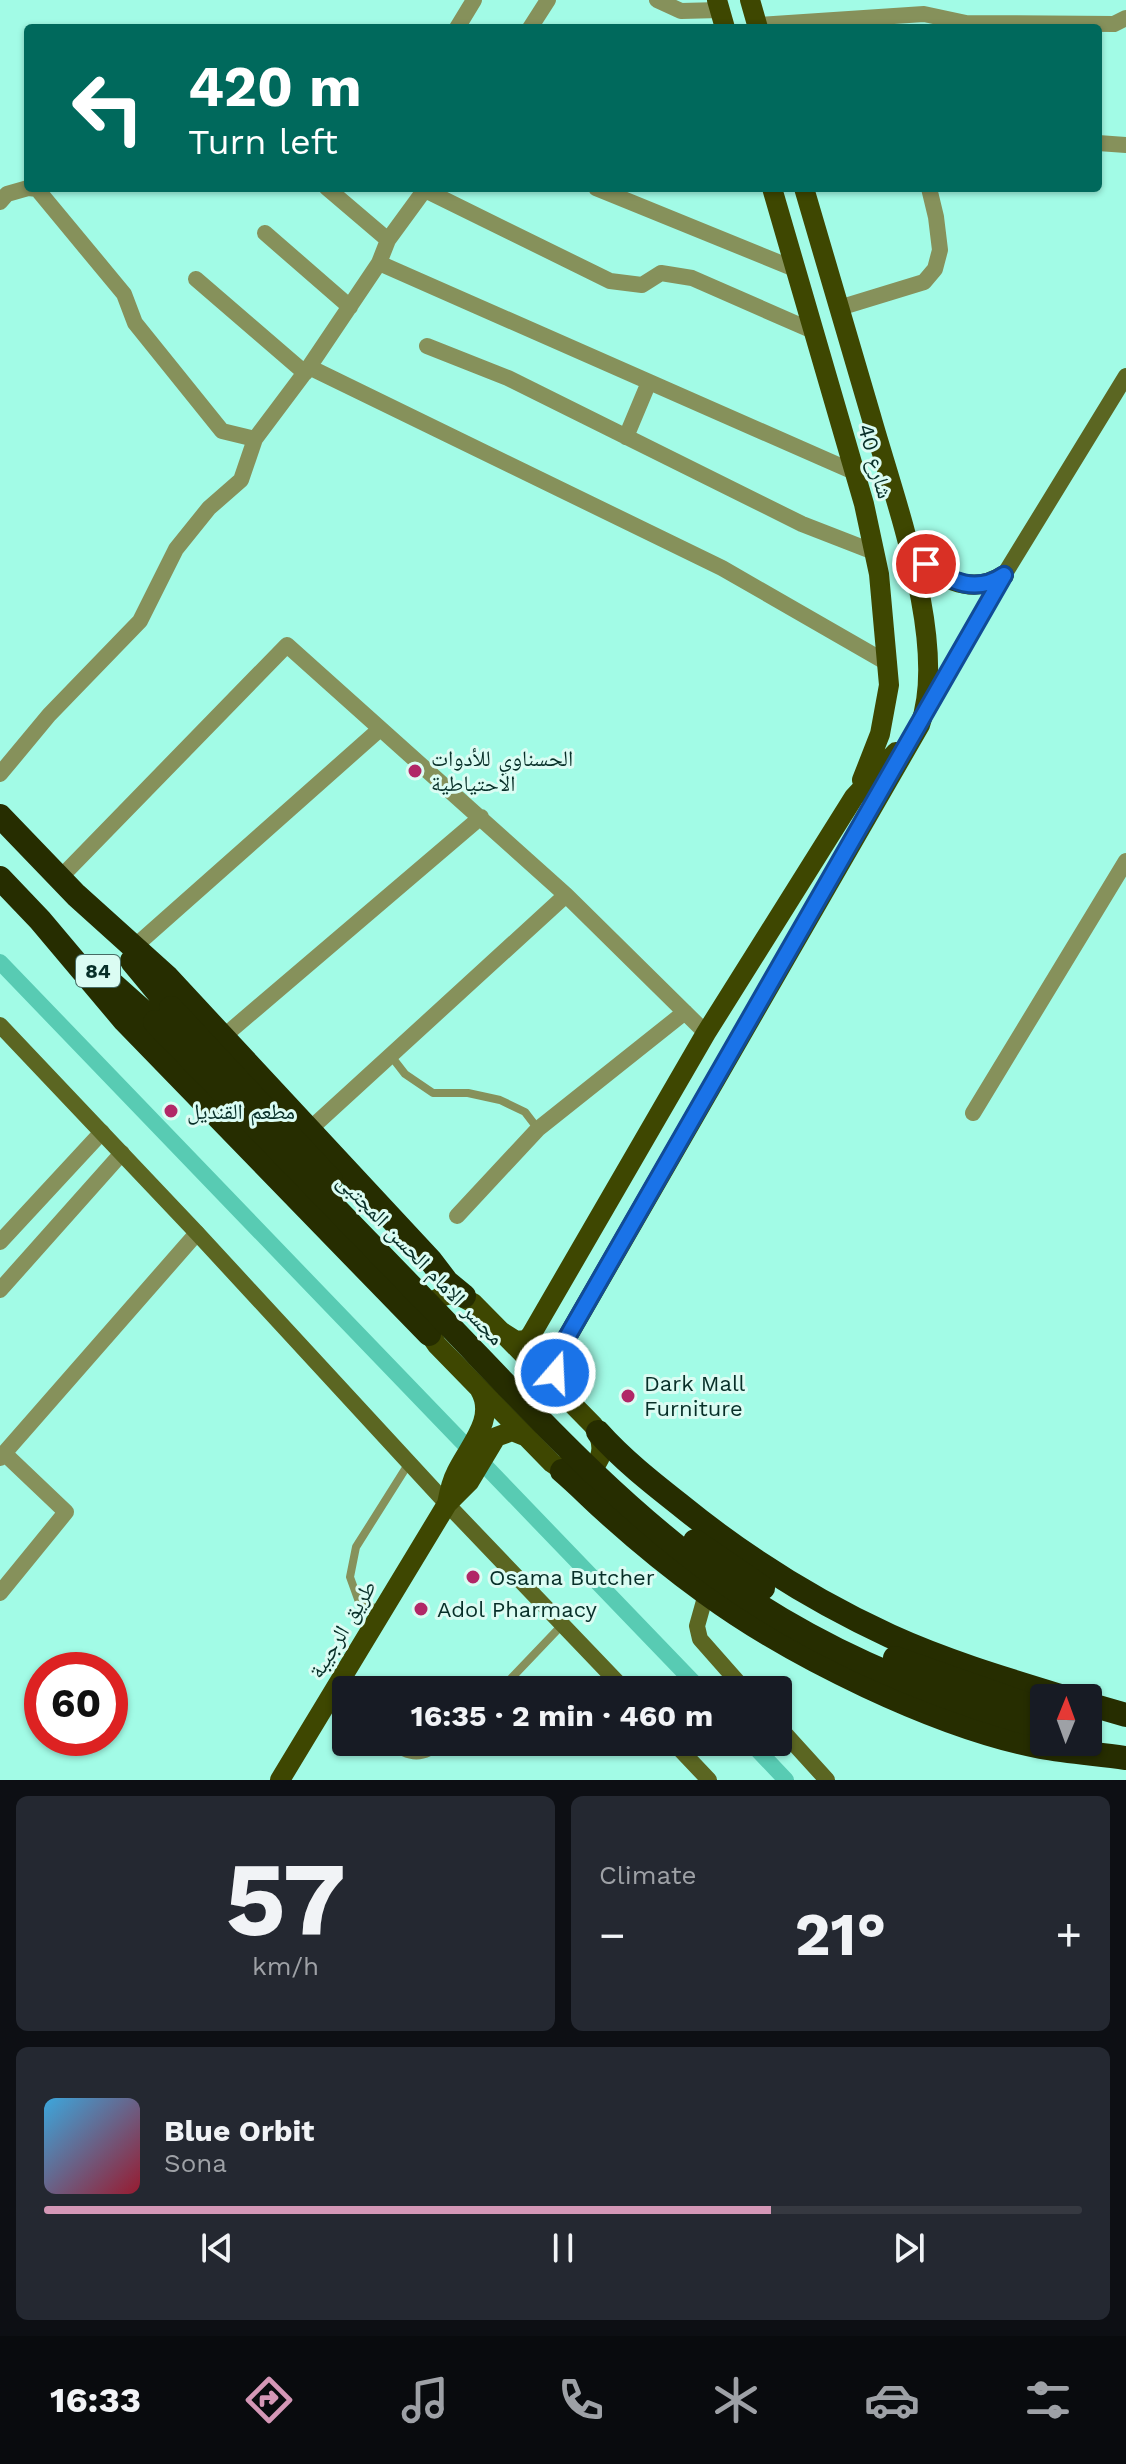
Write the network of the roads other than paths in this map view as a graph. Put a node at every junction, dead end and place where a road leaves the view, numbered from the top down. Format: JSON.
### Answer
{"nodes":[{"id":1,"x":474,"y":0,"type":"edge"},
{"id":2,"x":548,"y":0,"type":"edge"},
{"id":3,"x":657,"y":0,"type":"edge"},
{"id":4,"x":750,"y":0,"type":"edge"},
{"id":5,"x":928,"y":7,"type":"edge"},
{"id":6,"x":721,"y":13,"type":"edge"},
{"id":7,"x":1126,"y":18,"type":"edge"},
{"id":8,"x":885,"y":22,"type":"edge"},
{"id":9,"x":459,"y":24,"type":"edge"},
{"id":10,"x":533,"y":24,"type":"edge"},
{"id":11,"x":757,"y":24,"type":"edge"},
{"id":12,"x":822,"y":24,"type":"edge"},
{"id":13,"x":962,"y":24,"type":"edge"},
{"id":14,"x":1102,"y":24,"type":"edge"},
{"id":15,"x":1102,"y":143,"type":"edge"},
{"id":16,"x":1126,"y":145,"type":"edge"},
{"id":17,"x":24,"y":188,"type":"edge"},
{"id":18,"x":39,"y":192,"type":"edge"},
{"id":19,"x":332,"y":192,"type":"edge"},
{"id":20,"x":423,"y":192,"type":"edge"},
{"id":21,"x":431,"y":192,"type":"edge"},
{"id":22,"x":606,"y":192,"type":"edge"},
{"id":23,"x":773,"y":192,"type":"edge"},
{"id":24,"x":805,"y":192,"type":"edge"},
{"id":25,"x":930,"y":192,"type":"edge"},
{"id":26,"x":0,"y":202,"type":"edge"},
{"id":27,"x":265,"y":233,"type":"dead end"},
{"id":28,"x":388,"y":240,"type":"junction"},
{"id":29,"x":379,"y":263,"type":"junction"},
{"id":30,"x":795,"y":269,"type":"junction"},
{"id":31,"x":196,"y":279,"type":"dead end"},
{"id":32,"x":350,"y":307,"type":"junction"},
{"id":33,"x":839,"y":308,"type":"junction"},
{"id":34,"x":813,"y":331,"type":"junction"},
{"id":35,"x":427,"y":346,"type":"dead end"},
{"id":36,"x":307,"y":370,"type":"junction"},
{"id":37,"x":1126,"y":376,"type":"edge"},
{"id":38,"x":649,"y":382,"type":"junction"},
{"id":39,"x":626,"y":437,"type":"junction"},
{"id":40,"x":255,"y":439,"type":"junction"},
{"id":41,"x":854,"y":472,"type":"junction"},
{"id":42,"x":906,"y":537,"type":"junction"},
{"id":43,"x":874,"y":552,"type":"junction"},
{"id":44,"x":1004,"y":575,"type":"junction"},
{"id":45,"x":889,"y":664,"type":"junction"},
{"id":46,"x":920,"y":725,"type":"junction"},
{"id":47,"x":380,"y":729,"type":"junction"},
{"id":48,"x":0,"y":774,"type":"edge"},
{"id":49,"x":854,"y":797,"type":"junction"},
{"id":50,"x":0,"y":816,"type":"edge"},
{"id":51,"x":481,"y":817,"type":"junction"},
{"id":52,"x":1126,"y":861,"type":"edge"},
{"id":53,"x":0,"y":878,"type":"edge"},
{"id":54,"x":67,"y":887,"type":"junction"},
{"id":55,"x":566,"y":895,"type":"junction"},
{"id":56,"x":40,"y":920,"type":"junction"},
{"id":57,"x":133,"y":948,"type":"junction"},
{"id":58,"x":685,"y":1012,"type":"junction"},
{"id":59,"x":163,"y":1015,"type":"junction"},
{"id":60,"x":0,"y":1025,"type":"edge"},
{"id":61,"x":706,"y":1033,"type":"junction"},
{"id":62,"x":223,"y":1037,"type":"junction"},
{"id":63,"x":390,"y":1055,"type":"junction"},
{"id":64,"x":973,"y":1113,"type":"dead end"},
{"id":65,"x":538,"y":1129,"type":"junction"},
{"id":66,"x":309,"y":1130,"type":"junction"},
{"id":67,"x":102,"y":1132,"type":"junction"},
{"id":68,"x":122,"y":1153,"type":"junction"},
{"id":69,"x":457,"y":1216,"type":"dead end"},
{"id":70,"x":197,"y":1233,"type":"junction"},
{"id":71,"x":0,"y":1242,"type":"edge"},
{"id":72,"x":431,"y":1261,"type":"junction"},
{"id":73,"x":0,"y":1290,"type":"edge"},
{"id":74,"x":464,"y":1296,"type":"junction"},
{"id":75,"x":395,"y":1299,"type":"junction"},
{"id":76,"x":502,"y":1332,"type":"junction"},
{"id":77,"x":429,"y":1334,"type":"junction"},
{"id":78,"x":477,"y":1386,"type":"junction"},
{"id":79,"x":569,"y":1400,"type":"junction"},
{"id":80,"x":598,"y":1432,"type":"junction"},
{"id":81,"x":488,"y":1433,"type":"junction"},
{"id":82,"x":528,"y":1438,"type":"junction"},
{"id":83,"x":2,"y":1456,"type":"edge"},
{"id":84,"x":410,"y":1463,"type":"junction"},
{"id":85,"x":633,"y":1465,"type":"junction"},
{"id":86,"x":562,"y":1471,"type":"junction"},
{"id":87,"x":595,"y":1502,"type":"junction"},
{"id":88,"x":447,"y":1504,"type":"junction"},
{"id":89,"x":0,"y":1593,"type":"edge"},
{"id":90,"x":706,"y":1594,"type":"junction"},
{"id":91,"x":381,"y":1610,"type":"junction"},
{"id":92,"x":564,"y":1624,"type":"junction"},
{"id":93,"x":350,"y":1676,"type":"edge"},
{"id":94,"x":514,"y":1676,"type":"edge"},
{"id":95,"x":612,"y":1676,"type":"edge"},
{"id":96,"x":733,"y":1676,"type":"edge"},
{"id":97,"x":1030,"y":1686,"type":"edge"},
{"id":98,"x":1102,"y":1708,"type":"edge"},
{"id":99,"x":332,"y":1711,"type":"edge"},
{"id":100,"x":1030,"y":1715,"type":"edge"},
{"id":101,"x":1126,"y":1715,"type":"edge"},
{"id":102,"x":1102,"y":1719,"type":"edge"},
{"id":103,"x":1126,"y":1722,"type":"edge"},
{"id":104,"x":792,"y":1741,"type":"edge"},
{"id":105,"x":1102,"y":1747,"type":"edge"},
{"id":106,"x":1126,"y":1755,"type":"edge"},
{"id":107,"x":686,"y":1756,"type":"edge"},
{"id":108,"x":280,"y":1780,"type":"edge"},
{"id":109,"x":709,"y":1780,"type":"edge"},
{"id":110,"x":827,"y":1780,"type":"edge"}],
"edges":[{"from":1,"to":9,"type":"street"},
{"from":2,"to":10,"type":"street"},
{"from":3,"to":6,"type":"street"},
{"from":4,"to":11,"type":"main road"},
{"from":5,"to":8,"type":"street"},
{"from":5,"to":13,"type":"street"},
{"from":7,"to":14,"type":"street"},
{"from":8,"to":12,"type":"street"},
{"from":15,"to":16,"type":"street"},
{"from":17,"to":26,"type":"street"},
{"from":18,"to":40,"type":"street"},
{"from":19,"to":28,"type":"street"},
{"from":20,"to":28,"type":"street"},
{"from":21,"to":34,"type":"street"},
{"from":22,"to":30,"type":"street"},
{"from":23,"to":30,"type":"main road","name":"شارع 40"},
{"from":24,"to":33,"type":"main road","name":"شارع 40"},
{"from":25,"to":33,"type":"street"},
{"from":27,"to":32,"type":"street"},
{"from":28,"to":29,"type":"street"},
{"from":29,"to":32,"type":"street"},
{"from":29,"to":38,"type":"street"},
{"from":30,"to":34,"type":"main road","name":"شارع 40"},
{"from":31,"to":36,"type":"street"},
{"from":32,"to":36,"type":"street"},
{"from":33,"to":42,"type":"main road","name":"شارع 40"},
{"from":34,"to":41,"type":"main road","name":"شارع 40"},
{"from":35,"to":39,"type":"street"},
{"from":36,"to":40,"type":"street"},
{"from":36,"to":45,"type":"street"},
{"from":37,"to":44,"type":"main road"},
{"from":38,"to":39,"type":"street"},
{"from":38,"to":41,"type":"street"},
{"from":39,"to":43,"type":"street"},
{"from":40,"to":48,"type":"street"},
{"from":41,"to":43,"type":"main road","name":"شارع 40"},
{"from":42,"to":44,"type":"main road"},
{"from":42,"to":46,"type":"main road","name":"شارع 40"},
{"from":43,"to":45,"type":"main road","name":"شارع 40"},
{"from":44,"to":46,"type":"main road"},
{"from":45,"to":49,"type":"main road","name":"شارع 40"},
{"from":46,"to":49,"type":"main road"},
{"from":46,"to":79,"type":"main road"},
{"from":47,"to":51,"type":"street"},
{"from":47,"to":54,"type":"street"},
{"from":47,"to":57,"type":"street"},
{"from":49,"to":61,"type":"main road"},
{"from":50,"to":54,"type":"highway","number":"84"},
{"from":51,"to":55,"type":"street"},
{"from":51,"to":62,"type":"street"},
{"from":52,"to":64,"type":"street"},
{"from":53,"to":56,"type":"highway","number":"84"},
{"from":54,"to":57,"type":"highway"},
{"from":54,"to":59,"type":"highway","name":"مجسر الامام الحسن المجتبى","number":"84"},
{"from":55,"to":58,"type":"street"},
{"from":55,"to":63,"type":"street"},
{"from":56,"to":59,"type":"highway","name":"مجسر الامام الحسن المجتبى","number":"84"},
{"from":56,"to":75,"type":"highway"},
{"from":57,"to":62,"type":"highway"},
{"from":58,"to":61,"type":"street"},
{"from":58,"to":65,"type":"street"},
{"from":59,"to":100,"type":"highway","name":"مجسر الامام الحسن المجتبى","number":"84","bridge":true},
{"from":60,"to":67,"type":"main road"},
{"from":61,"to":76,"type":"main road"},
{"from":62,"to":66,"type":"highway"},
{"from":63,"to":65,"type":"lane"},
{"from":63,"to":66,"type":"street"},
{"from":65,"to":69,"type":"street"},
{"from":66,"to":72,"type":"highway"},
{"from":67,"to":68,"type":"main road"},
{"from":67,"to":71,"type":"street"},
{"from":68,"to":70,"type":"main road"},
{"from":68,"to":73,"type":"street"},
{"from":70,"to":83,"type":"street"},
{"from":70,"to":84,"type":"main road"},
{"from":72,"to":74,"type":"highway"},
{"from":72,"to":75,"type":"highway"},
{"from":74,"to":76,"type":"main road"},
{"from":74,"to":77,"type":"main road"},
{"from":75,"to":77,"type":"highway"},
{"from":76,"to":79,"type":"main road"},
{"from":77,"to":78,"type":"main road"},
{"from":78,"to":81,"type":"main road"},
{"from":78,"to":82,"type":"main road"},
{"from":79,"to":80,"type":"main road"},
{"from":80,"to":85,"type":"highway"},
{"from":80,"to":86,"type":"main road"},
{"from":81,"to":82,"type":"main road"},
{"from":81,"to":88,"type":"main road","name":"طريق الرجيبة"},
{"from":82,"to":86,"type":"main road"},
{"from":83,"to":89,"type":"street"},
{"from":84,"to":88,"type":"main road"},
{"from":84,"to":91,"type":"lane"},
{"from":85,"to":87,"type":"highway"},
{"from":85,"to":97,"type":"highway"},
{"from":86,"to":87,"type":"highway"},
{"from":87,"to":90,"type":"highway"},
{"from":88,"to":91,"type":"main road","name":"طريق الرجيبة"},
{"from":88,"to":92,"type":"main road"},
{"from":90,"to":96,"type":"main road"},
{"from":90,"to":106,"type":"highway"},
{"from":91,"to":93,"type":"main road","name":"طريق الرجيبة"},
{"from":92,"to":94,"type":"lane"},
{"from":92,"to":95,"type":"main road"},
{"from":98,"to":101,"type":"highway"},
{"from":99,"to":108,"type":"main road","name":"طريق الرجيبة"},
{"from":102,"to":103,"type":"highway"},
{"from":104,"to":110,"type":"main road"},
{"from":105,"to":106,"type":"highway"},
{"from":107,"to":109,"type":"main road"}]}
